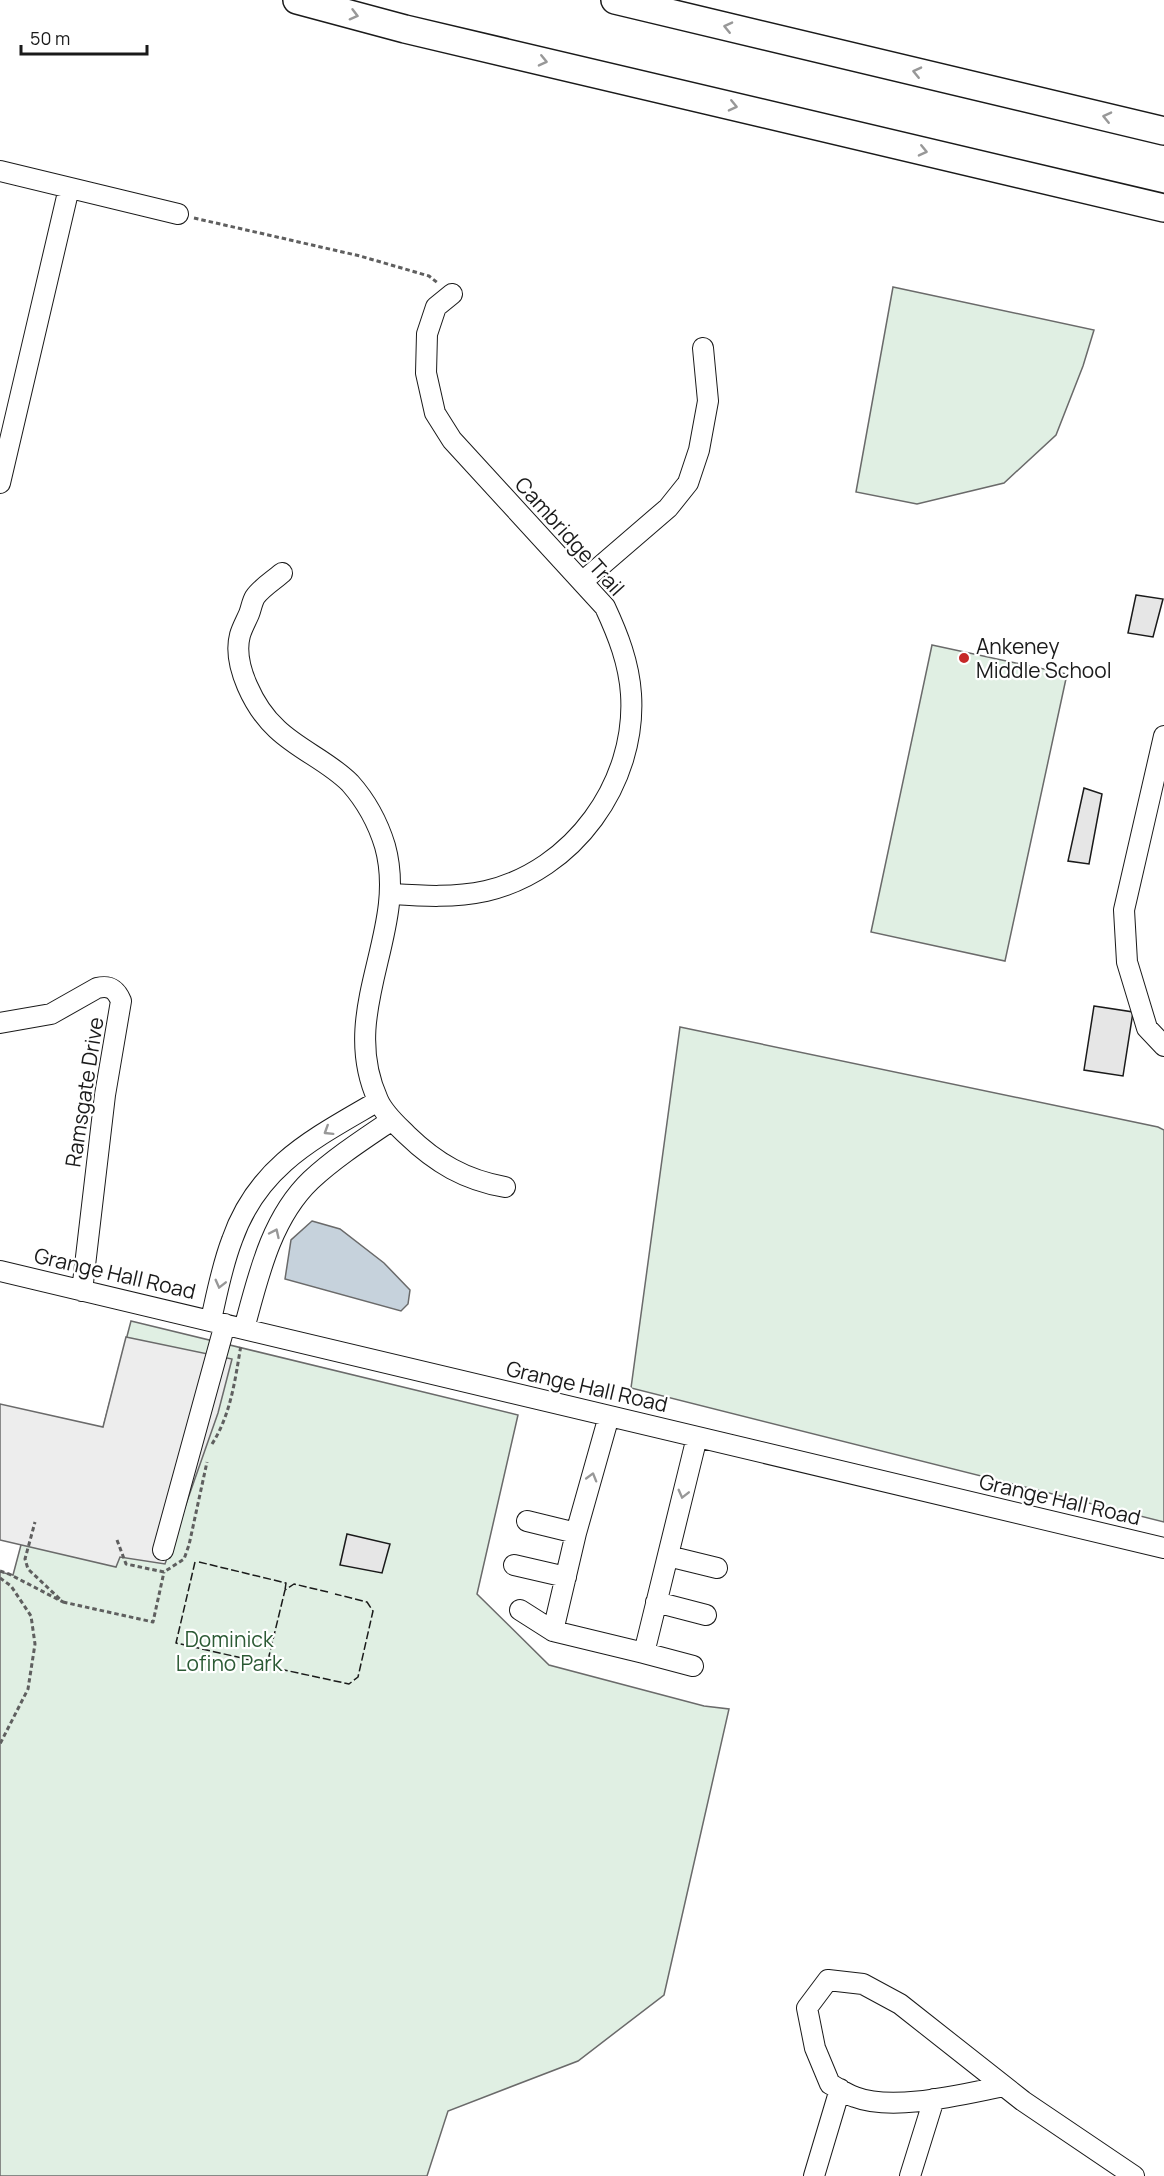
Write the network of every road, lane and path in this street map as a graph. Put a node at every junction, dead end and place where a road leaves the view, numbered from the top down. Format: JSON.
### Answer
{"nodes":[{"id":1,"x":297,"y":0,"type":"edge"},
{"id":2,"x":615,"y":0,"type":"edge"},
{"id":3,"x":1164,"y":131,"type":"edge"},
{"id":4,"x":0,"y":171,"type":"edge"},
{"id":5,"x":69,"y":188,"type":"junction"},
{"id":6,"x":1164,"y":208,"type":"edge"},
{"id":7,"x":178,"y":214,"type":"joint"},
{"id":8,"x":452,"y":294,"type":"joint"},
{"id":9,"x":703,"y":348,"type":"dead end"},
{"id":10,"x":0,"y":483,"type":"edge"},
{"id":11,"x":282,"y":573,"type":"dead end"},
{"id":12,"x":582,"y":582,"type":"junction"},
{"id":13,"x":1164,"y":736,"type":"edge"},
{"id":14,"x":391,"y":894,"type":"junction"},
{"id":15,"x":0,"y":1023,"type":"edge"},
{"id":16,"x":1164,"y":1046,"type":"edge"},
{"id":17,"x":378,"y":1101,"type":"junction"},
{"id":18,"x":392,"y":1120,"type":"junction"},
{"id":19,"x":505,"y":1187,"type":"dead end"},
{"id":20,"x":0,"y":1271,"type":"edge"},
{"id":21,"x":82,"y":1291,"type":"junction"},
{"id":22,"x":218,"y":1322,"type":"junction"},
{"id":23,"x":244,"y":1329,"type":"junction"},
{"id":24,"x":609,"y":1416,"type":"junction"},
{"id":25,"x":697,"y":1437,"type":"junction"},
{"id":26,"x":527,"y":1521,"type":"dead end"},
{"id":27,"x":35,"y":1522,"type":"dead end"},
{"id":28,"x":576,"y":1533,"type":"junction"},
{"id":29,"x":1164,"y":1548,"type":"edge"},
{"id":30,"x":163,"y":1550,"type":"dead end"},
{"id":31,"x":668,"y":1556,"type":"junction"},
{"id":32,"x":514,"y":1565,"type":"dead end"},
{"id":33,"x":717,"y":1568,"type":"dead end"},
{"id":34,"x":0,"y":1571,"type":"edge"},
{"id":35,"x":164,"y":1572,"type":"dead end"},
{"id":36,"x":566,"y":1577,"type":"junction"},
{"id":37,"x":0,"y":1578,"type":"edge"},
{"id":38,"x":63,"y":1602,"type":"junction"},
{"id":39,"x":656,"y":1602,"type":"junction"},
{"id":40,"x":520,"y":1610,"type":"dead end"},
{"id":41,"x":706,"y":1615,"type":"dead end"},
{"id":42,"x":553,"y":1630,"type":"junction"},
{"id":43,"x":644,"y":1653,"type":"junction"},
{"id":44,"x":693,"y":1666,"type":"dead end"},
{"id":45,"x":0,"y":1744,"type":"edge"},
{"id":46,"x":1004,"y":2086,"type":"junction"},
{"id":47,"x":840,"y":2089,"type":"junction"},
{"id":48,"x":934,"y":2099,"type":"junction"},
{"id":49,"x":814,"y":2176,"type":"edge"},
{"id":50,"x":910,"y":2176,"type":"edge"},
{"id":51,"x":1134,"y":2176,"type":"edge"}],
"edges":[{"from":1,"to":6,"type":"highway","one_way":true},
{"from":3,"to":2,"type":"highway","one_way":true},
{"from":4,"to":5,"type":"street"},
{"from":5,"to":7,"type":"street"},
{"from":5,"to":10,"type":"street"},
{"from":7,"to":8,"type":"path"},
{"from":8,"to":12,"type":"street","name":"Cambridge Trail"},
{"from":9,"to":12,"type":"street"},
{"from":11,"to":14,"type":"street"},
{"from":12,"to":14,"type":"street","name":"Cambridge Trail"},
{"from":13,"to":16,"type":"street"},
{"from":14,"to":17,"type":"street"},
{"from":15,"to":21,"type":"street","name":"Ramsgate Drive"},
{"from":17,"to":18,"type":"street"},
{"from":17,"to":22,"type":"street","one_way":true},
{"from":18,"to":19,"type":"street"},
{"from":23,"to":18,"type":"street","one_way":true},
{"from":20,"to":21,"type":"street","name":"Grange Hall Road"},
{"from":21,"to":22,"type":"street","name":"Grange Hall Road"},
{"from":22,"to":23,"type":"street","name":"Grange Hall Road"},
{"from":22,"to":30,"type":"street"},
{"from":23,"to":24,"type":"street","name":"Grange Hall Road"},
{"from":24,"to":25,"type":"street","name":"Grange Hall Road"},
{"from":28,"to":24,"type":"street","one_way":true},
{"from":25,"to":29,"type":"street","name":"Grange Hall Road"},
{"from":25,"to":31,"type":"street","one_way":true},
{"from":26,"to":28,"type":"street"},
{"from":27,"to":38,"type":"path"},
{"from":28,"to":36,"type":"street"},
{"from":31,"to":33,"type":"street"},
{"from":31,"to":39,"type":"street"},
{"from":32,"to":36,"type":"street"},
{"from":34,"to":38,"type":"path"},
{"from":35,"to":38,"type":"path"},
{"from":36,"to":42,"type":"street"},
{"from":37,"to":45,"type":"path"},
{"from":39,"to":41,"type":"street"},
{"from":39,"to":43,"type":"street"},
{"from":40,"to":42,"type":"street"},
{"from":42,"to":43,"type":"street"},
{"from":43,"to":44,"type":"street"},
{"from":46,"to":47,"type":"street"},
{"from":46,"to":48,"type":"street"},
{"from":46,"to":51,"type":"street"},
{"from":47,"to":48,"type":"street"},
{"from":47,"to":49,"type":"street"},
{"from":48,"to":50,"type":"street"}]}
